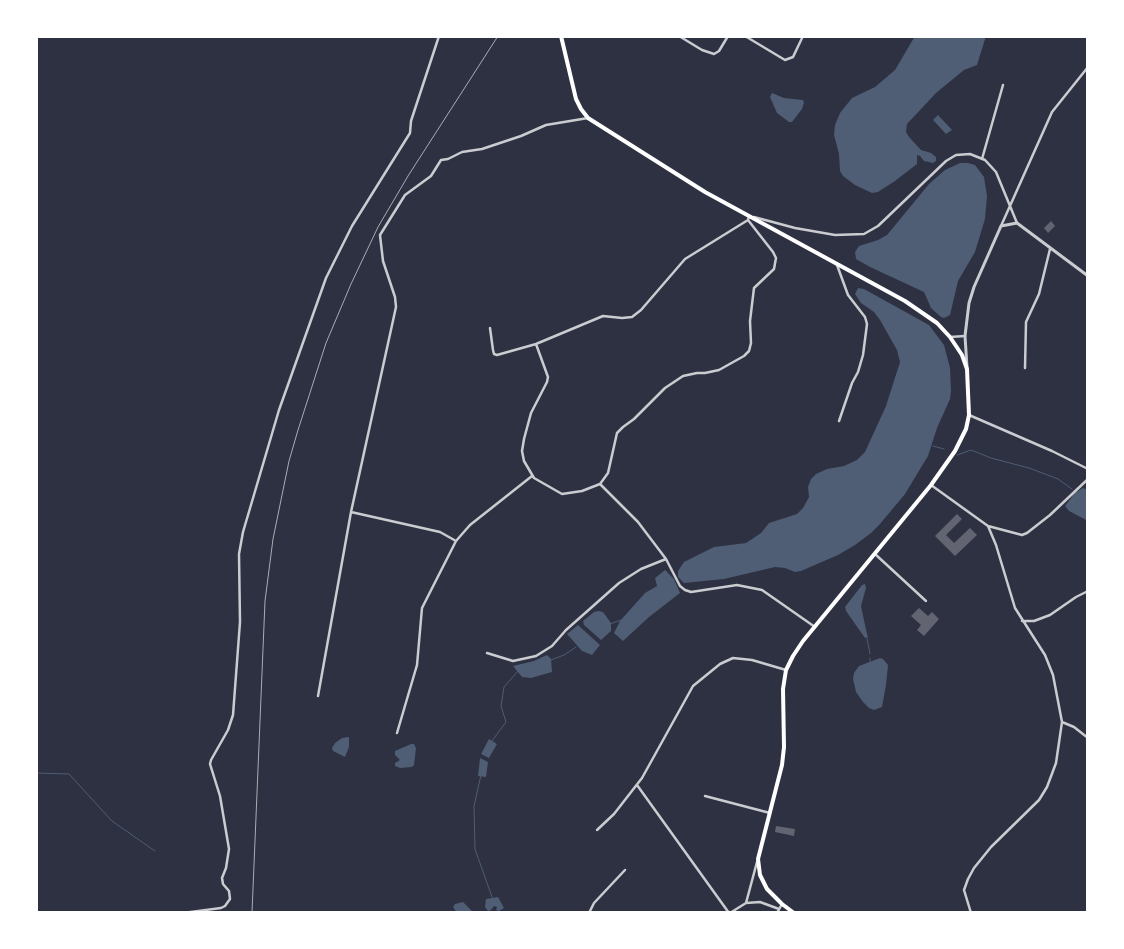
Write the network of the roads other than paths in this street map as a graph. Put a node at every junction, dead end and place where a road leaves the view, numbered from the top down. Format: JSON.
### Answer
{"nodes":[{"id":1,"x":440,"y":36,"type":"edge"},
{"id":2,"x":561,"y":36,"type":"edge"},
{"id":3,"x":679,"y":36,"type":"edge"},
{"id":4,"x":728,"y":36,"type":"edge"},
{"id":5,"x":745,"y":36,"type":"edge"},
{"id":6,"x":803,"y":36,"type":"edge"},
{"id":7,"x":1088,"y":67,"type":"edge"},
{"id":8,"x":1003,"y":85,"type":"dead end"},
{"id":9,"x":588,"y":118,"type":"junction"},
{"id":10,"x":982,"y":158,"type":"junction"},
{"id":11,"x":1009,"y":206,"type":"junction"},
{"id":12,"x":748,"y":218,"type":"junction"},
{"id":13,"x":1016,"y":223,"type":"junction"},
{"id":14,"x":1001,"y":226,"type":"junction"},
{"id":15,"x":1050,"y":249,"type":"junction"},
{"id":16,"x":836,"y":263,"type":"junction"},
{"id":17,"x":1088,"y":276,"type":"edge"},
{"id":18,"x":490,"y":328,"type":"dead end"},
{"id":19,"x":965,"y":336,"type":"junction"},
{"id":20,"x":950,"y":337,"type":"junction"},
{"id":21,"x":536,"y":344,"type":"junction"},
{"id":22,"x":1025,"y":368,"type":"dead end"},
{"id":23,"x":967,"y":369,"type":"junction"},
{"id":24,"x":969,"y":415,"type":"junction"},
{"id":25,"x":839,"y":421,"type":"dead end"},
{"id":26,"x":1088,"y":469,"type":"edge"},
{"id":27,"x":532,"y":476,"type":"junction"},
{"id":28,"x":1088,"y":479,"type":"edge"},
{"id":29,"x":600,"y":484,"type":"junction"},
{"id":30,"x":931,"y":485,"type":"junction"},
{"id":31,"x":351,"y":512,"type":"junction"},
{"id":32,"x":988,"y":526,"type":"junction"},
{"id":33,"x":456,"y":541,"type":"junction"},
{"id":34,"x":875,"y":554,"type":"junction"},
{"id":35,"x":666,"y":559,"type":"junction"},
{"id":36,"x":1088,"y":592,"type":"edge"},
{"id":37,"x":926,"y":601,"type":"dead end"},
{"id":38,"x":1022,"y":621,"type":"junction"},
{"id":39,"x":815,"y":627,"type":"junction"},
{"id":40,"x":488,"y":653,"type":"dead end"},
{"id":41,"x":786,"y":670,"type":"junction"},
{"id":42,"x":318,"y":696,"type":"dead end"},
{"id":43,"x":1062,"y":722,"type":"junction"},
{"id":44,"x":397,"y":733,"type":"dead end"},
{"id":45,"x":1088,"y":738,"type":"edge"},
{"id":46,"x":637,"y":785,"type":"junction"},
{"id":47,"x":705,"y":796,"type":"dead end"},
{"id":48,"x":770,"y":813,"type":"junction"},
{"id":49,"x":597,"y":830,"type":"dead end"},
{"id":50,"x":758,"y":859,"type":"junction"},
{"id":51,"x":625,"y":870,"type":"dead end"},
{"id":52,"x":746,"y":902,"type":"junction"},
{"id":53,"x":781,"y":906,"type":"junction"},
{"id":54,"x":183,"y":913,"type":"edge"},
{"id":55,"x":589,"y":913,"type":"edge"},
{"id":56,"x":729,"y":913,"type":"edge"},
{"id":57,"x":777,"y":913,"type":"edge"},
{"id":58,"x":794,"y":913,"type":"edge"},
{"id":59,"x":970,"y":913,"type":"edge"}],
"edges":[{"from":1,"to":54,"type":"street"},
{"from":2,"to":9,"type":"main road"},
{"from":3,"to":4,"type":"street"},
{"from":5,"to":6,"type":"street"},
{"from":7,"to":11,"type":"street"},
{"from":8,"to":10,"type":"street"},
{"from":9,"to":12,"type":"main road"},
{"from":9,"to":31,"type":"street"},
{"from":10,"to":11,"type":"street"},
{"from":10,"to":12,"type":"street"},
{"from":11,"to":13,"type":"street"},
{"from":11,"to":14,"type":"street"},
{"from":12,"to":16,"type":"main road"},
{"from":12,"to":21,"type":"street"},
{"from":12,"to":29,"type":"street"},
{"from":13,"to":14,"type":"street"},
{"from":13,"to":15,"type":"street"},
{"from":14,"to":19,"type":"street"},
{"from":15,"to":17,"type":"street"},
{"from":15,"to":22,"type":"street"},
{"from":16,"to":20,"type":"main road"},
{"from":16,"to":25,"type":"street"},
{"from":18,"to":21,"type":"street"},
{"from":19,"to":20,"type":"street"},
{"from":19,"to":23,"type":"street"},
{"from":20,"to":23,"type":"main road"},
{"from":21,"to":27,"type":"street"},
{"from":23,"to":24,"type":"main road"},
{"from":24,"to":26,"type":"street"},
{"from":24,"to":30,"type":"main road"},
{"from":27,"to":29,"type":"street"},
{"from":27,"to":33,"type":"street"},
{"from":28,"to":32,"type":"street"},
{"from":29,"to":35,"type":"street"},
{"from":30,"to":32,"type":"street"},
{"from":30,"to":34,"type":"main road"},
{"from":31,"to":33,"type":"street"},
{"from":31,"to":42,"type":"street"},
{"from":32,"to":38,"type":"street"},
{"from":33,"to":44,"type":"street"},
{"from":34,"to":37,"type":"street"},
{"from":34,"to":39,"type":"main road"},
{"from":35,"to":39,"type":"street"},
{"from":35,"to":40,"type":"street"},
{"from":36,"to":38,"type":"street"},
{"from":38,"to":43,"type":"street"},
{"from":39,"to":41,"type":"main road"},
{"from":41,"to":46,"type":"street"},
{"from":41,"to":48,"type":"main road"},
{"from":43,"to":45,"type":"street"},
{"from":43,"to":59,"type":"street"},
{"from":46,"to":49,"type":"street"},
{"from":46,"to":56,"type":"street"},
{"from":47,"to":48,"type":"street"},
{"from":48,"to":50,"type":"main road"},
{"from":50,"to":52,"type":"street"},
{"from":50,"to":53,"type":"main road"},
{"from":51,"to":55,"type":"street"},
{"from":52,"to":53,"type":"street"},
{"from":52,"to":56,"type":"street"},
{"from":53,"to":57,"type":"street"},
{"from":53,"to":58,"type":"main road"}]}
